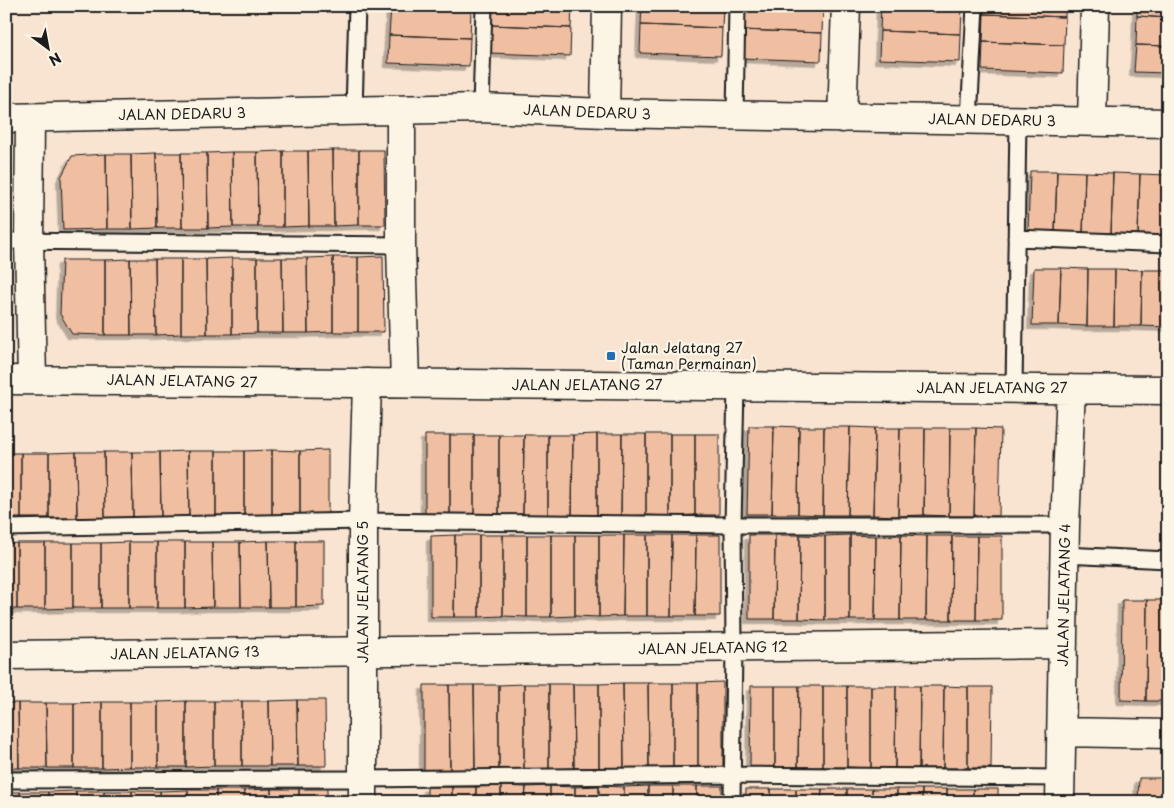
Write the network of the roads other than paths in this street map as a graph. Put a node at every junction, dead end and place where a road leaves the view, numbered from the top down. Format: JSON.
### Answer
{"nodes":[{"id":1,"x":357,"y":6,"type":"edge"},
{"id":2,"x":484,"y":6,"type":"edge"},
{"id":3,"x":607,"y":6,"type":"edge"},
{"id":4,"x":737,"y":6,"type":"edge"},
{"id":5,"x":846,"y":6,"type":"edge"},
{"id":6,"x":975,"y":6,"type":"edge"},
{"id":7,"x":1096,"y":6,"type":"edge"},
{"id":8,"x":481,"y":108,"type":"junction"},
{"id":9,"x":401,"y":110,"type":"junction"},
{"id":10,"x":354,"y":111,"type":"junction"},
{"id":11,"x":605,"y":113,"type":"junction"},
{"id":12,"x":734,"y":115,"type":"junction"},
{"id":13,"x":18,"y":118,"type":"edge"},
{"id":14,"x":842,"y":118,"type":"junction"},
{"id":15,"x":969,"y":120,"type":"junction"},
{"id":16,"x":1018,"y":120,"type":"junction"},
{"id":17,"x":1092,"y":121,"type":"junction"},
{"id":18,"x":1168,"y":123,"type":"edge"},
{"id":19,"x":1016,"y":238,"type":"junction"},
{"id":20,"x":18,"y":241,"type":"edge"},
{"id":21,"x":1168,"y":244,"type":"edge"},
{"id":22,"x":401,"y":245,"type":"junction"},
{"id":23,"x":19,"y":380,"type":"edge"},
{"id":24,"x":367,"y":383,"type":"junction"},
{"id":25,"x":405,"y":383,"type":"junction"},
{"id":26,"x":736,"y":386,"type":"junction"},
{"id":27,"x":1014,"y":389,"type":"junction"},
{"id":28,"x":1071,"y":389,"type":"junction"},
{"id":29,"x":1168,"y":390,"type":"edge"},
{"id":30,"x":363,"y":521,"type":"junction"},
{"id":31,"x":733,"y":525,"type":"junction"},
{"id":32,"x":1064,"y":525,"type":"junction"},
{"id":33,"x":6,"y":528,"type":"edge"},
{"id":34,"x":1064,"y":555,"type":"junction"},
{"id":35,"x":1168,"y":560,"type":"edge"},
{"id":36,"x":1063,"y":644,"type":"junction"},
{"id":37,"x":734,"y":647,"type":"junction"},
{"id":38,"x":363,"y":651,"type":"junction"},
{"id":39,"x":6,"y":655,"type":"edge"},
{"id":40,"x":1061,"y":732,"type":"junction"},
{"id":41,"x":1168,"y":734,"type":"edge"},
{"id":42,"x":733,"y":775,"type":"junction"},
{"id":43,"x":6,"y":780,"type":"edge"},
{"id":44,"x":363,"y":790,"type":"edge"},
{"id":45,"x":1060,"y":790,"type":"edge"},
{"id":46,"x":732,"y":802,"type":"edge"}],
"edges":[{"from":1,"to":10,"type":"lane"},
{"from":2,"to":8,"type":"lane"},
{"from":3,"to":11,"type":"street"},
{"from":4,"to":12,"type":"lane"},
{"from":5,"to":14,"type":"street"},
{"from":6,"to":15,"type":"lane"},
{"from":7,"to":17,"type":"street"},
{"from":8,"to":9,"type":"street","name":"JALAN DEDARU 3"},
{"from":8,"to":11,"type":"street","name":"JALAN DEDARU 3"},
{"from":9,"to":10,"type":"street","name":"JALAN DEDARU 3"},
{"from":9,"to":22,"type":"street"},
{"from":10,"to":13,"type":"street","name":"JALAN DEDARU 3"},
{"from":11,"to":12,"type":"street","name":"JALAN DEDARU 3"},
{"from":12,"to":14,"type":"street","name":"JALAN DEDARU 3"},
{"from":13,"to":20,"type":"street"},
{"from":14,"to":15,"type":"street","name":"JALAN DEDARU 3"},
{"from":15,"to":16,"type":"street","name":"JALAN DEDARU 3"},
{"from":16,"to":17,"type":"street","name":"JALAN DEDARU 3"},
{"from":16,"to":19,"type":"lane"},
{"from":17,"to":18,"type":"street","name":"JALAN DEDARU 3"},
{"from":19,"to":21,"type":"lane"},
{"from":19,"to":27,"type":"lane"},
{"from":20,"to":22,"type":"lane"},
{"from":20,"to":23,"type":"street"},
{"from":22,"to":25,"type":"street"},
{"from":23,"to":24,"type":"street","name":"JALAN JELATANG 27"},
{"from":24,"to":25,"type":"street","name":"JALAN JELATANG 27"},
{"from":24,"to":30,"type":"street","name":"JALAN JELATANG 5"},
{"from":25,"to":26,"type":"street","name":"JALAN JELATANG 27"},
{"from":26,"to":27,"type":"street","name":"JALAN JELATANG 27"},
{"from":26,"to":31,"type":"lane"},
{"from":27,"to":28,"type":"street","name":"JALAN JELATANG 27"},
{"from":28,"to":29,"type":"street","name":"JALAN JELATANG 27"},
{"from":28,"to":32,"type":"street","name":"JALAN JELATANG 4"},
{"from":30,"to":31,"type":"lane"},
{"from":30,"to":33,"type":"lane"},
{"from":30,"to":38,"type":"street","name":"JALAN JELATANG 5"},
{"from":31,"to":32,"type":"lane"},
{"from":31,"to":37,"type":"lane"},
{"from":32,"to":34,"type":"street","name":"JALAN JELATANG 4"},
{"from":34,"to":35,"type":"lane"},
{"from":34,"to":36,"type":"street","name":"JALAN JELATANG 4"},
{"from":36,"to":37,"type":"street","name":"JALAN JELATANG 12"},
{"from":36,"to":40,"type":"street","name":"JALAN JELATANG 4"},
{"from":37,"to":38,"type":"street","name":"JALAN JELATANG 12"},
{"from":37,"to":42,"type":"lane"},
{"from":38,"to":39,"type":"street","name":"JALAN JELATANG 13"},
{"from":38,"to":44,"type":"street","name":"JALAN JELATANG 5"},
{"from":40,"to":41,"type":"street"},
{"from":40,"to":45,"type":"street","name":"JALAN JELATANG 4"},
{"from":42,"to":44,"type":"lane"},
{"from":42,"to":45,"type":"lane"},
{"from":42,"to":46,"type":"lane"},
{"from":43,"to":44,"type":"lane"}]}
